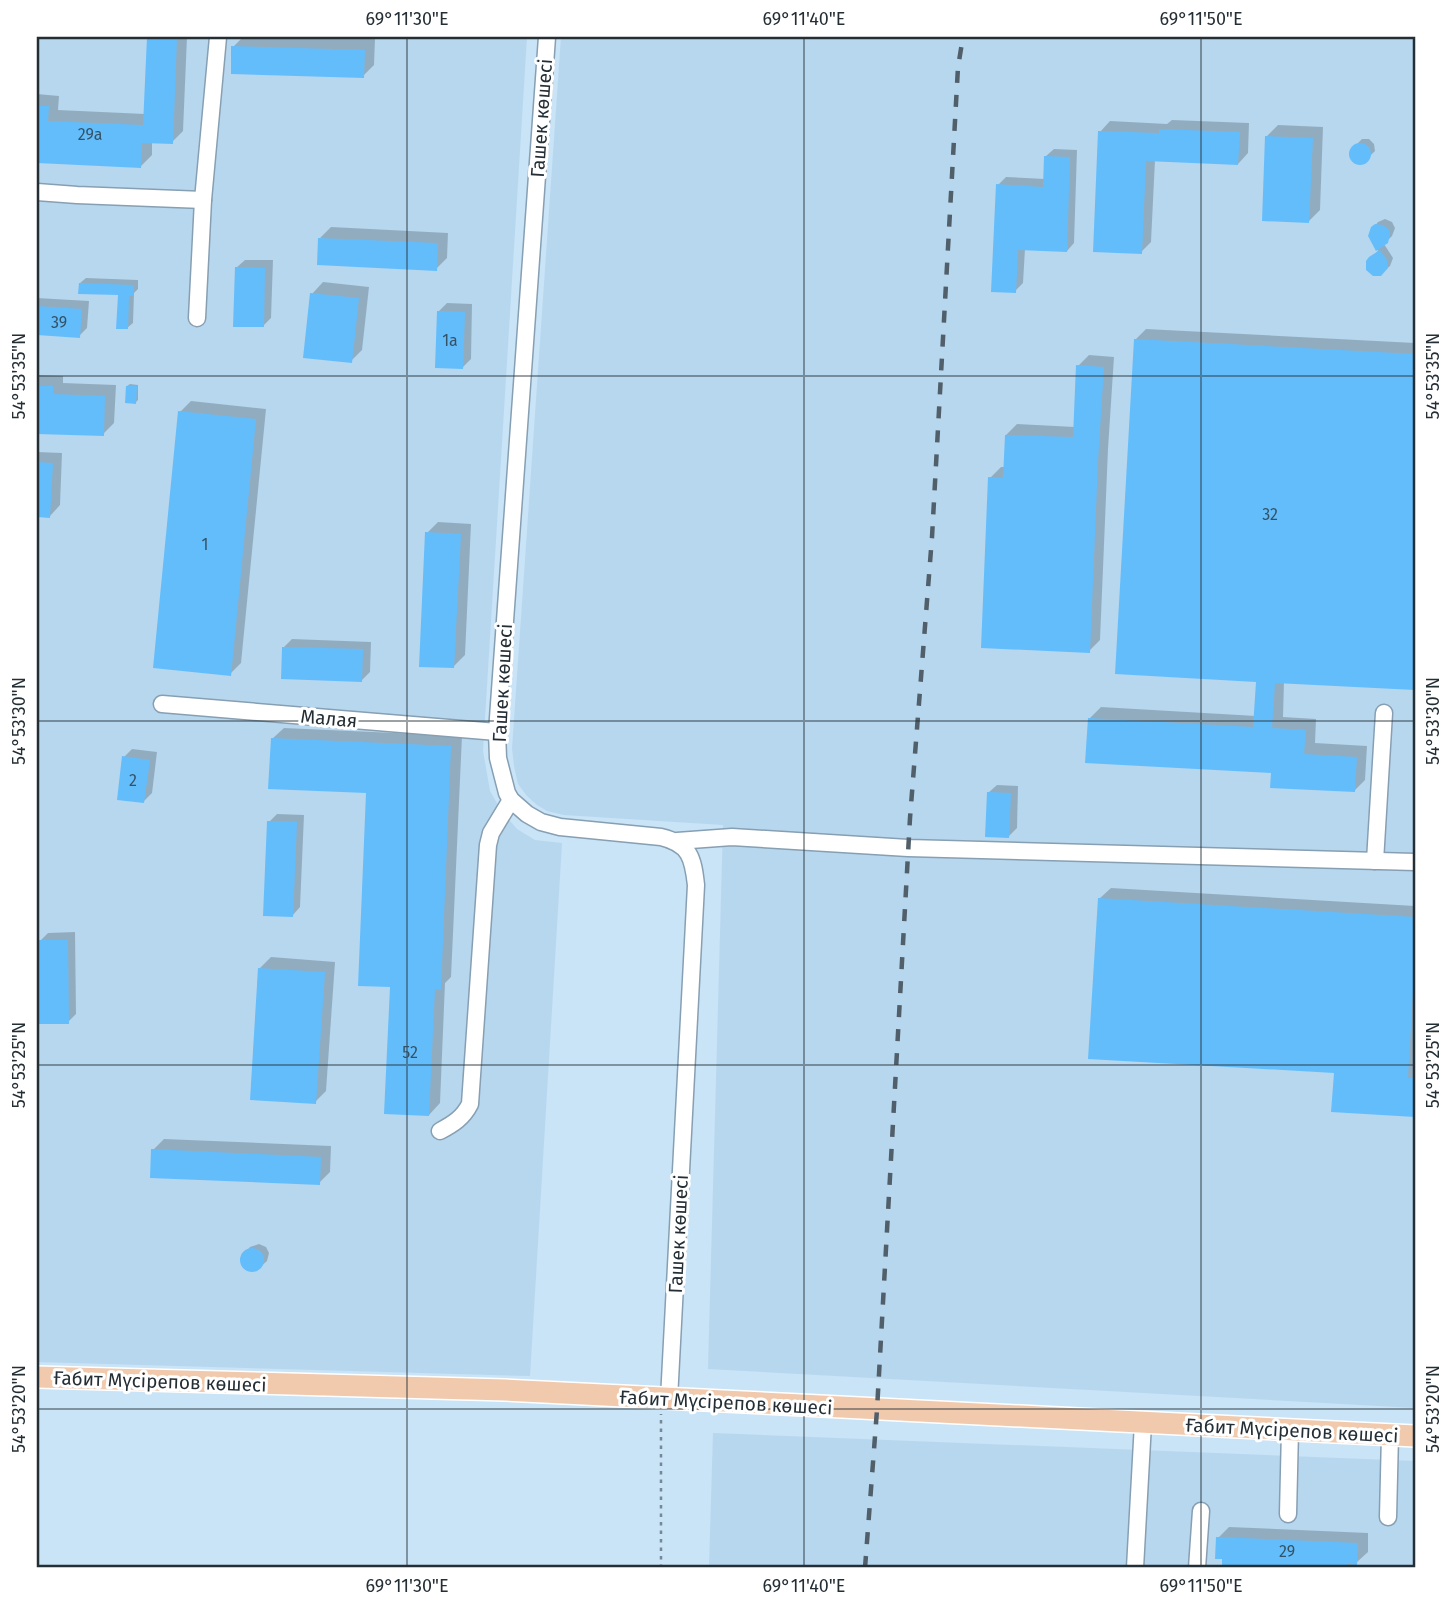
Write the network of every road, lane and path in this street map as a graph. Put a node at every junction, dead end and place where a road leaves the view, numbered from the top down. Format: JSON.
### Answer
{"nodes":[{"id":1,"x":218,"y":37,"type":"edge"},
{"id":2,"x":547,"y":37,"type":"edge"},
{"id":3,"x":37,"y":192,"type":"edge"},
{"id":4,"x":203,"y":200,"type":"junction"},
{"id":5,"x":197,"y":318,"type":"dead end"},
{"id":6,"x":162,"y":704,"type":"dead end"},
{"id":7,"x":1384,"y":713,"type":"dead end"},
{"id":8,"x":497,"y":732,"type":"junction"},
{"id":9,"x":512,"y":800,"type":"junction"},
{"id":10,"x":677,"y":841,"type":"junction"},
{"id":11,"x":1376,"y":861,"type":"junction"},
{"id":12,"x":1415,"y":862,"type":"edge"},
{"id":13,"x":440,"y":1131,"type":"dead end"},
{"id":14,"x":37,"y":1377,"type":"edge"},
{"id":15,"x":665,"y":1399,"type":"junction"},
{"id":16,"x":1143,"y":1423,"type":"junction"},
{"id":17,"x":1290,"y":1430,"type":"junction"},
{"id":18,"x":1391,"y":1435,"type":"junction"},
{"id":19,"x":1415,"y":1436,"type":"edge"},
{"id":20,"x":1201,"y":1511,"type":"dead end"},
{"id":21,"x":1288,"y":1514,"type":"dead end"},
{"id":22,"x":1388,"y":1517,"type":"dead end"},
{"id":23,"x":661,"y":1568,"type":"edge"},
{"id":24,"x":1135,"y":1568,"type":"edge"},
{"id":25,"x":1197,"y":1568,"type":"edge"}],
"edges":[{"from":1,"to":4,"type":"street"},
{"from":2,"to":8,"type":"street","name":"Гашек көшесі"},
{"from":3,"to":4,"type":"street"},
{"from":4,"to":5,"type":"street"},
{"from":6,"to":8,"type":"street","name":"Малая"},
{"from":7,"to":11,"type":"street"},
{"from":8,"to":9,"type":"street","name":"Гашек көшесі"},
{"from":9,"to":10,"type":"street"},
{"from":9,"to":13,"type":"street"},
{"from":10,"to":11,"type":"street"},
{"from":10,"to":15,"type":"street","name":"Гашек көшесі"},
{"from":11,"to":12,"type":"street"},
{"from":14,"to":15,"type":"main road","name":"Ғабит Мүсірепов көшесі"},
{"from":15,"to":16,"type":"main road","name":"Ғабит Мүсірепов көшесі"},
{"from":15,"to":23,"type":"path"},
{"from":16,"to":17,"type":"main road","name":"Ғабит Мүсірепов көшесі"},
{"from":16,"to":24,"type":"street"},
{"from":17,"to":18,"type":"main road","name":"Ғабит Мүсірепов көшесі"},
{"from":17,"to":21,"type":"street"},
{"from":18,"to":19,"type":"main road","name":"Ғабит Мүсірепов көшесі"},
{"from":18,"to":22,"type":"street"},
{"from":20,"to":25,"type":"street"}]}
